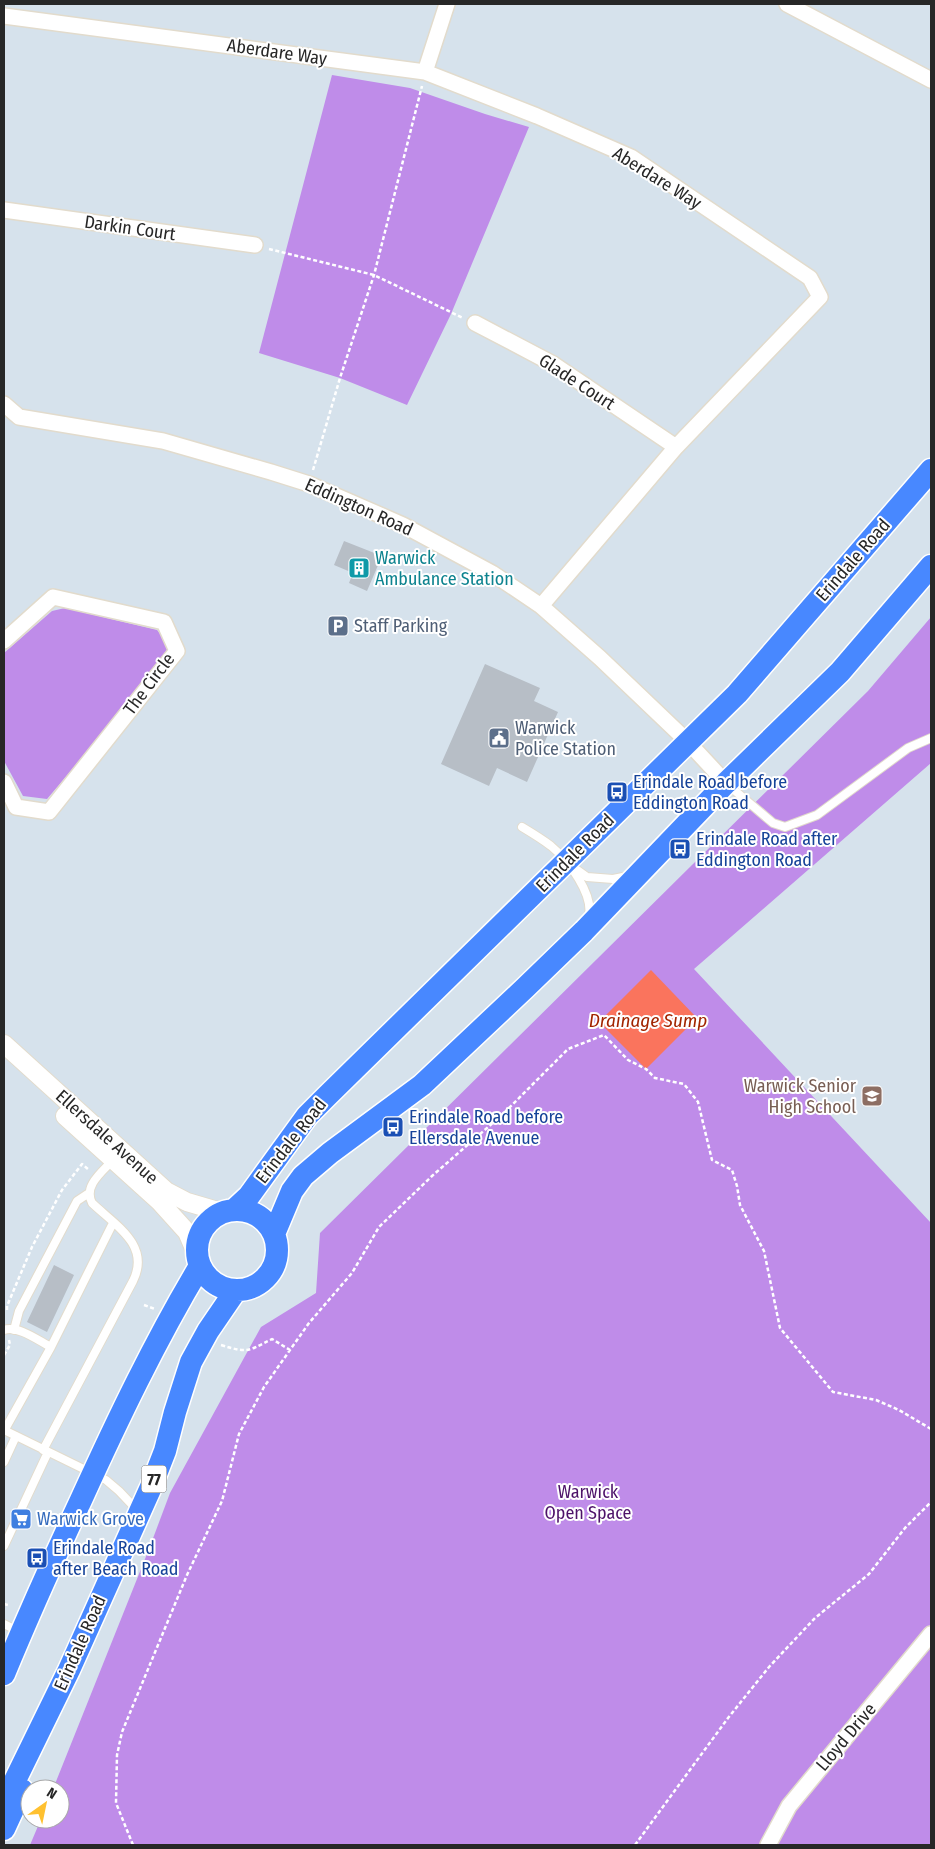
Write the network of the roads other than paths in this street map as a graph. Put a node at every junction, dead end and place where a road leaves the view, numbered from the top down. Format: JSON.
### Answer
{"nodes":[{"id":1,"x":447,"y":4,"type":"edge"},
{"id":2,"x":787,"y":4,"type":"edge"},
{"id":3,"x":4,"y":16,"type":"edge"},
{"id":4,"x":425,"y":72,"type":"junction"},
{"id":5,"x":931,"y":80,"type":"edge"},
{"id":6,"x":4,"y":210,"type":"edge"},
{"id":7,"x":255,"y":245,"type":"road end"},
{"id":8,"x":475,"y":323,"type":"road end"},
{"id":9,"x":4,"y":404,"type":"edge"},
{"id":10,"x":676,"y":447,"type":"junction"},
{"id":11,"x":931,"y":470,"type":"edge"},
{"id":12,"x":931,"y":566,"type":"edge"},
{"id":13,"x":541,"y":606,"type":"junction"},
{"id":14,"x":4,"y":641,"type":"edge"},
{"id":15,"x":931,"y":738,"type":"edge"},
{"id":16,"x":687,"y":742,"type":"junction"},
{"id":17,"x":4,"y":782,"type":"edge"},
{"id":18,"x":726,"y":783,"type":"junction"},
{"id":19,"x":522,"y":827,"type":"dead end"},
{"id":20,"x":566,"y":862,"type":"junction"},
{"id":21,"x":638,"y":874,"type":"junction"},
{"id":22,"x":584,"y":931,"type":"junction"},
{"id":23,"x":4,"y":1044,"type":"edge"},
{"id":24,"x":4,"y":1060,"type":"edge"},
{"id":25,"x":113,"y":1160,"type":"junction"},
{"id":26,"x":89,"y":1193,"type":"junction"},
{"id":27,"x":228,"y":1211,"type":"junction"},
{"id":28,"x":113,"y":1223,"type":"junction"},
{"id":29,"x":274,"y":1234,"type":"junction"},
{"id":30,"x":198,"y":1260,"type":"junction"},
{"id":31,"x":236,"y":1290,"type":"junction"},
{"id":32,"x":9,"y":1329,"type":"edge"},
{"id":33,"x":51,"y":1347,"type":"junction"},
{"id":34,"x":4,"y":1430,"type":"edge"},
{"id":35,"x":16,"y":1436,"type":"junction"},
{"id":36,"x":46,"y":1451,"type":"junction"},
{"id":37,"x":4,"y":1462,"type":"edge"},
{"id":38,"x":93,"y":1474,"type":"junction"},
{"id":39,"x":140,"y":1513,"type":"junction"},
{"id":40,"x":4,"y":1546,"type":"edge"},
{"id":41,"x":12,"y":1628,"type":"edge"},
{"id":42,"x":931,"y":1634,"type":"edge"},
{"id":43,"x":4,"y":1674,"type":"edge"},
{"id":44,"x":44,"y":1718,"type":"junction"},
{"id":45,"x":4,"y":1803,"type":"edge"},
{"id":46,"x":4,"y":1829,"type":"edge"},
{"id":47,"x":768,"y":1845,"type":"edge"}],
"edges":[{"from":1,"to":4,"type":"street"},
{"from":2,"to":5,"type":"street"},
{"from":3,"to":4,"type":"street","name":"Aberdare Way"},
{"from":4,"to":10,"type":"street","name":"Aberdare Way"},
{"from":6,"to":7,"type":"street","name":"Darkin Court"},
{"from":8,"to":10,"type":"street","name":"Glade Court"},
{"from":9,"to":13,"type":"street","name":"Eddington Road"},
{"from":10,"to":13,"type":"street","name":"Aberdare Way"},
{"from":11,"to":16,"type":"main road","name":"Erindale Road"},
{"from":12,"to":18,"type":"main road","name":"Erindale Road"},
{"from":13,"to":16,"type":"street","name":"Eddington Road"},
{"from":14,"to":17,"type":"street","name":"The Circle"},
{"from":15,"to":18,"type":"lane"},
{"from":16,"to":18,"type":"street","name":"Eddington Road"},
{"from":16,"to":20,"type":"main road","name":"Erindale Road"},
{"from":18,"to":21,"type":"main road","name":"Erindale Road"},
{"from":19,"to":20,"type":"lane"},
{"from":20,"to":21,"type":"lane"},
{"from":20,"to":22,"type":"lane"},
{"from":20,"to":27,"type":"main road","name":"Erindale Road"},
{"from":21,"to":22,"type":"main road","name":"Erindale Road"},
{"from":22,"to":29,"type":"main road","name":"Erindale Road"},
{"from":23,"to":27,"type":"street","name":"Ellersdale Avenue"},
{"from":24,"to":25,"type":"street","name":"Ellersdale Avenue"},
{"from":25,"to":26,"type":"lane"},
{"from":25,"to":30,"type":"street","name":"Ellersdale Avenue"},
{"from":26,"to":28,"type":"lane"},
{"from":26,"to":32,"type":"lane"},
{"from":27,"to":29,"type":"main road"},
{"from":27,"to":30,"type":"main road","name":"Erindale Road"},
{"from":28,"to":33,"type":"lane"},
{"from":28,"to":36,"type":"lane"},
{"from":29,"to":31,"type":"main road","name":"Erindale Road"},
{"from":30,"to":31,"type":"main road"},
{"from":30,"to":38,"type":"main road","name":"Erindale Road"},
{"from":31,"to":39,"type":"main road","name":"Erindale Road","number":"77"},
{"from":32,"to":33,"type":"lane"},
{"from":33,"to":34,"type":"lane"},
{"from":34,"to":35,"type":"lane"},
{"from":35,"to":36,"type":"lane"},
{"from":35,"to":37,"type":"lane"},
{"from":36,"to":38,"type":"lane"},
{"from":36,"to":40,"type":"lane"},
{"from":38,"to":39,"type":"lane"},
{"from":38,"to":41,"type":"main road","name":"Erindale Road"},
{"from":39,"to":44,"type":"main road","name":"Erindale Road","number":"77"},
{"from":41,"to":43,"type":"main road","name":"Erindale Road"},
{"from":42,"to":47,"type":"street","name":"Lloyd Drive"},
{"from":44,"to":45,"type":"main road","name":"Erindale Road","number":"77"},
{"from":44,"to":46,"type":"main road"}]}
